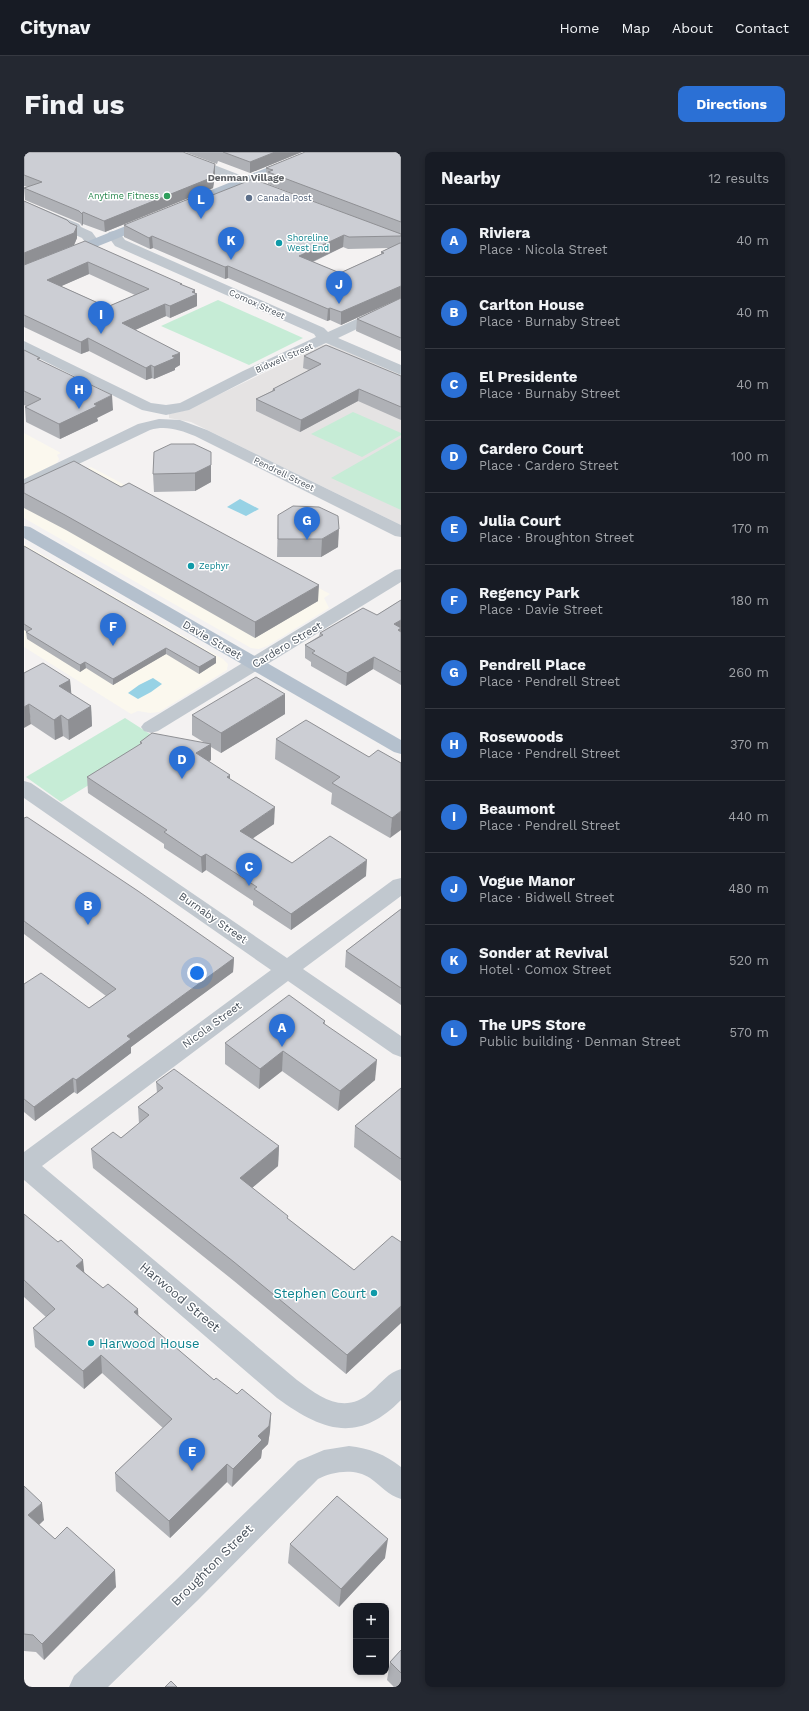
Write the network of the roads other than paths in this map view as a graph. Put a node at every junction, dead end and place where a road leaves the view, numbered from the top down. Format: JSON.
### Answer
{"nodes":[{"id":1,"x":170,"y":152,"type":"edge"},
{"id":2,"x":316,"y":152,"type":"edge"},
{"id":3,"x":245,"y":181,"type":"junction"},
{"id":4,"x":282,"y":196,"type":"edge"},
{"id":5,"x":24,"y":205,"type":"edge"},
{"id":6,"x":114,"y":235,"type":"junction"},
{"id":7,"x":94,"y":244,"type":"junction"},
{"id":8,"x":24,"y":272,"type":"edge"},
{"id":9,"x":401,"y":303,"type":"edge"},
{"id":10,"x":326,"y":338,"type":"junction"},
{"id":11,"x":24,"y":345,"type":"edge"},
{"id":12,"x":401,"y":370,"type":"edge"},
{"id":13,"x":166,"y":416,"type":"junction"},
{"id":14,"x":24,"y":485,"type":"edge"},
{"id":15,"x":24,"y":531,"type":"edge"},
{"id":16,"x":401,"y":532,"type":"edge"},
{"id":17,"x":401,"y":574,"type":"edge"},
{"id":18,"x":255,"y":664,"type":"junction"},
{"id":19,"x":151,"y":727,"type":"dead end"},
{"id":20,"x":401,"y":748,"type":"edge"},
{"id":21,"x":28,"y":796,"type":"edge"},
{"id":22,"x":401,"y":885,"type":"edge"},
{"id":23,"x":288,"y":970,"type":"junction"},
{"id":24,"x":401,"y":1048,"type":"edge"},
{"id":25,"x":24,"y":1166,"type":"edge"},
{"id":26,"x":401,"y":1381,"type":"edge"},
{"id":27,"x":401,"y":1486,"type":"edge"},
{"id":28,"x":85,"y":1687,"type":"edge"}],
"edges":[{"from":1,"to":3,"type":"street"},
{"from":2,"to":3,"type":"main road"},
{"from":3,"to":4,"type":"street"},
{"from":3,"to":6,"type":"main road"},
{"from":5,"to":7,"type":"street"},
{"from":6,"to":7,"type":"main road"},
{"from":6,"to":10,"type":"street","name":"Comox Street"},
{"from":7,"to":8,"type":"main road"},
{"from":9,"to":10,"type":"street","name":"Bidwell Street"},
{"from":10,"to":12,"type":"street","name":"Comox Street"},
{"from":10,"to":13,"type":"street","name":"Bidwell Street"},
{"from":11,"to":13,"type":"street","name":"Pendrell Street"},
{"from":13,"to":14,"type":"street","name":"Bidwell Street"},
{"from":13,"to":16,"type":"street","name":"Pendrell Street"},
{"from":15,"to":18,"type":"main road","name":"Davie Street"},
{"from":17,"to":18,"type":"street","name":"Cardero Street"},
{"from":18,"to":19,"type":"street","name":"Cardero Street"},
{"from":18,"to":20,"type":"main road","name":"Davie Street"},
{"from":21,"to":23,"type":"street","name":"Burnaby Street"},
{"from":22,"to":23,"type":"street","name":"Nicola Street"},
{"from":23,"to":24,"type":"street","name":"Burnaby Street"},
{"from":23,"to":25,"type":"street","name":"Nicola Street"},
{"from":25,"to":26,"type":"street","name":"Harwood Street"},
{"from":27,"to":28,"type":"street","name":"Broughton Street"}]}
